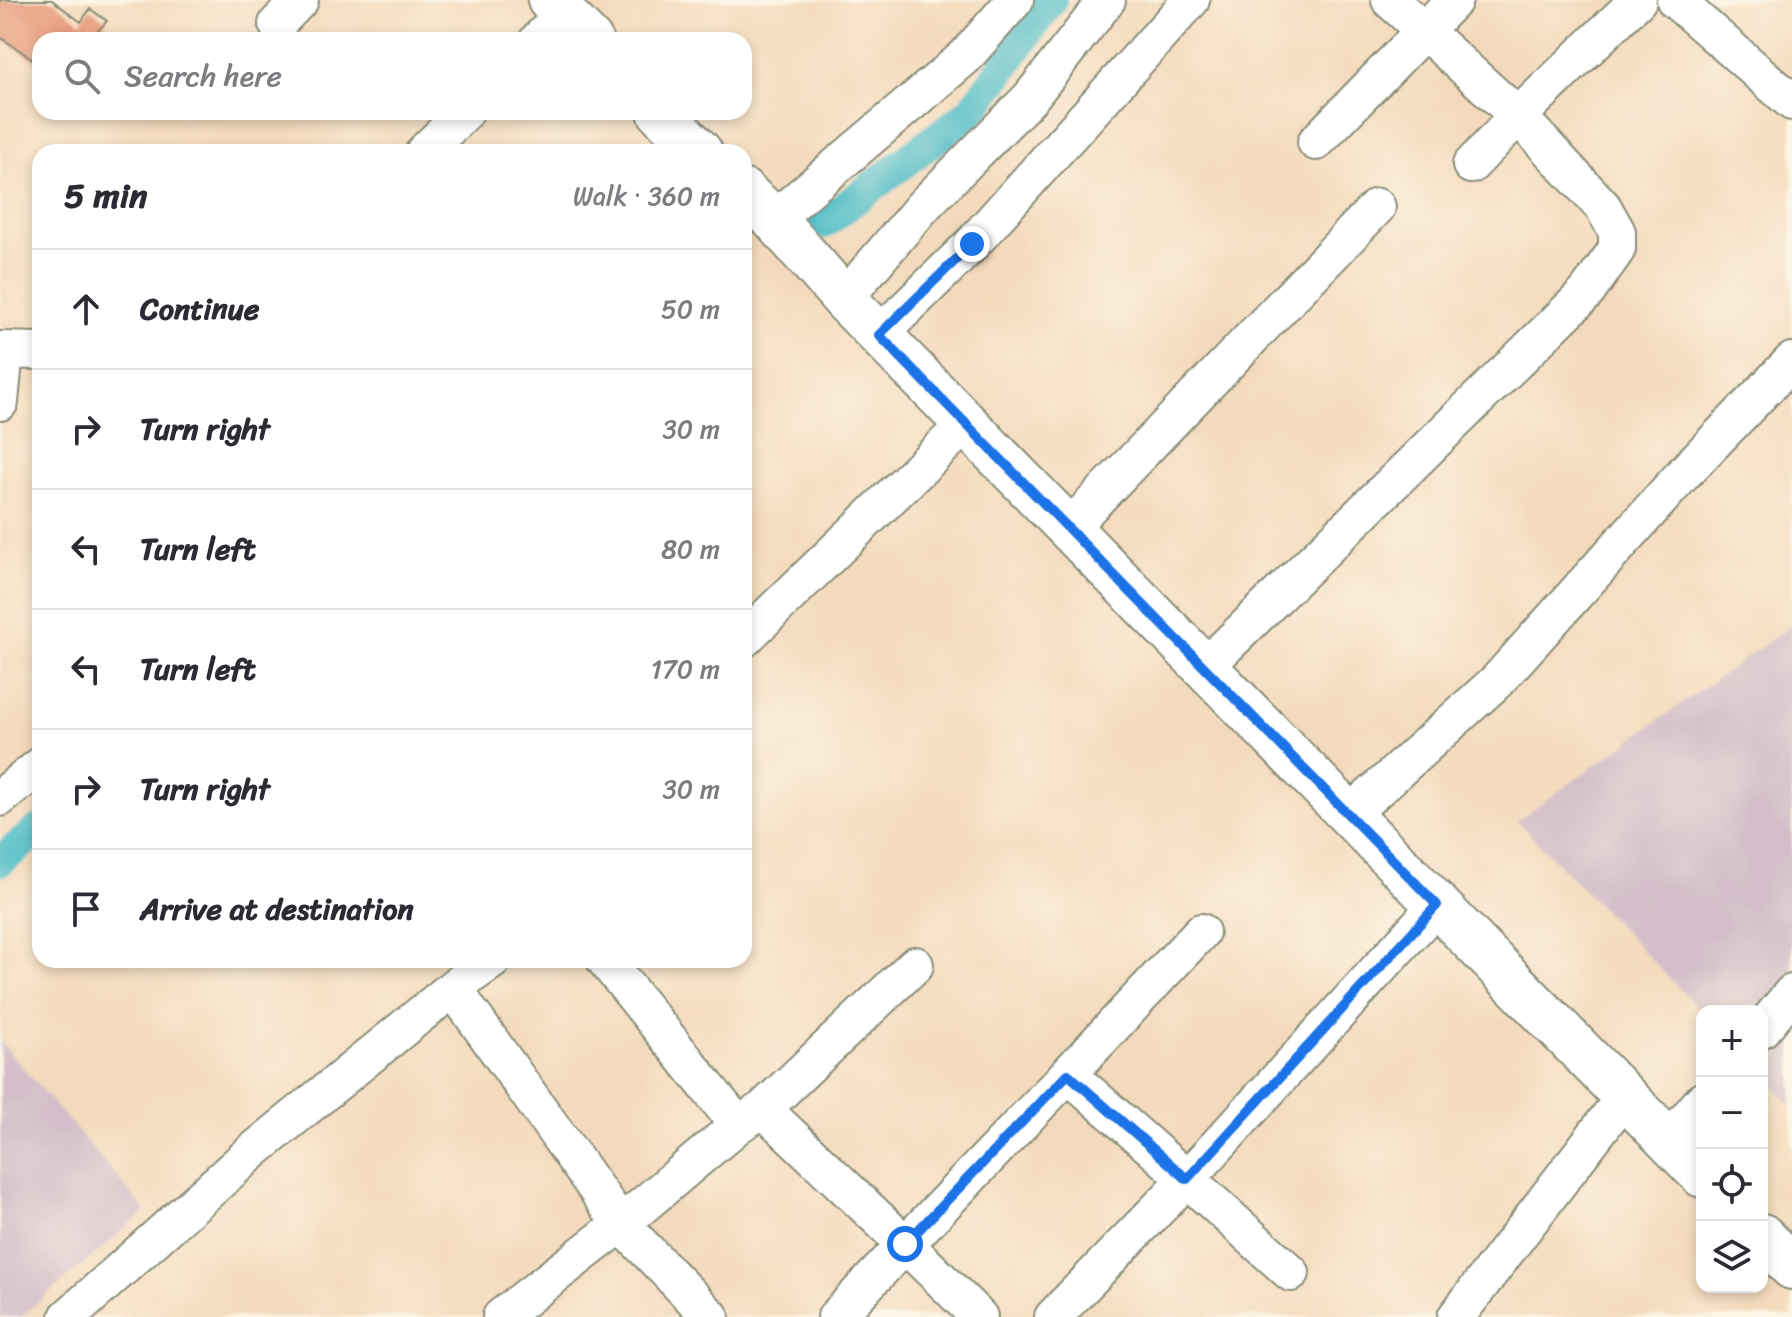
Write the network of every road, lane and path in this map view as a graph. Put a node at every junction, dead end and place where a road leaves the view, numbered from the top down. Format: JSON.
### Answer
{"nodes":[{"id":1,"x":1015,"y":0,"type":"edge"},
{"id":2,"x":1107,"y":0,"type":"edge"},
{"id":3,"x":1191,"y":0,"type":"edge"},
{"id":4,"x":1390,"y":0,"type":"edge"},
{"id":5,"x":1454,"y":0,"type":"edge"},
{"id":6,"x":1638,"y":0,"type":"edge"},
{"id":7,"x":1675,"y":0,"type":"edge"},
{"id":8,"x":1424,"y":31,"type":"junction"},
{"id":9,"x":1792,"y":102,"type":"edge"},
{"id":10,"x":1518,"y":116,"type":"junction"},
{"id":11,"x":457,"y":120,"type":"edge"},
{"id":12,"x":668,"y":120,"type":"edge"},
{"id":13,"x":1316,"y":142,"type":"dead end"},
{"id":14,"x":432,"y":144,"type":"edge"},
{"id":15,"x":691,"y":144,"type":"edge"},
{"id":16,"x":1471,"y":165,"type":"dead end"},
{"id":17,"x":759,"y":206,"type":"edge"},
{"id":18,"x":1377,"y":207,"type":"dead end"},
{"id":19,"x":844,"y":299,"type":"junction"},
{"id":20,"x":879,"y":335,"type":"junction"},
{"id":21,"x":15,"y":351,"type":"edge"},
{"id":22,"x":1792,"y":361,"type":"edge"},
{"id":23,"x":0,"y":402,"type":"edge"},
{"id":24,"x":966,"y":424,"type":"junction"},
{"id":25,"x":1069,"y":528,"type":"junction"},
{"id":26,"x":752,"y":631,"type":"edge"},
{"id":27,"x":1205,"y":667,"type":"junction"},
{"id":28,"x":32,"y":772,"type":"edge"},
{"id":29,"x":0,"y":798,"type":"edge"},
{"id":30,"x":1349,"y":815,"type":"junction"},
{"id":31,"x":1437,"y":905,"type":"junction"},
{"id":32,"x":1201,"y":932,"type":"dead end"},
{"id":33,"x":915,"y":965,"type":"dead end"},
{"id":34,"x":482,"y":968,"type":"edge"},
{"id":35,"x":612,"y":968,"type":"edge"},
{"id":36,"x":453,"y":988,"type":"junction"},
{"id":37,"x":1792,"y":993,"type":"edge"},
{"id":38,"x":1768,"y":1022,"type":"edge"},
{"id":39,"x":1068,"y":1074,"type":"junction"},
{"id":40,"x":1625,"y":1096,"type":"junction"},
{"id":41,"x":1696,"y":1108,"type":"edge"},
{"id":42,"x":750,"y":1117,"type":"junction"},
{"id":43,"x":1669,"y":1141,"type":"junction"},
{"id":44,"x":1696,"y":1169,"type":"edge"},
{"id":45,"x":1187,"y":1179,"type":"junction"},
{"id":46,"x":621,"y":1224,"type":"junction"},
{"id":47,"x":1768,"y":1242,"type":"edge"},
{"id":48,"x":905,"y":1244,"type":"junction"},
{"id":49,"x":1792,"y":1267,"type":"edge"},
{"id":50,"x":1291,"y":1273,"type":"dead end"},
{"id":51,"x":68,"y":1317,"type":"edge"},
{"id":52,"x":501,"y":1317,"type":"edge"},
{"id":53,"x":711,"y":1317,"type":"edge"},
{"id":54,"x":836,"y":1317,"type":"edge"},
{"id":55,"x":979,"y":1317,"type":"edge"},
{"id":56,"x":1053,"y":1317,"type":"edge"},
{"id":57,"x":1456,"y":1317,"type":"edge"}],
"edges":[{"from":1,"to":17,"type":"street"},
{"from":2,"to":19,"type":"street"},
{"from":3,"to":20,"type":"street"},
{"from":4,"to":8,"type":"street"},
{"from":5,"to":8,"type":"street"},
{"from":6,"to":10,"type":"street"},
{"from":7,"to":9,"type":"street"},
{"from":8,"to":10,"type":"street"},
{"from":8,"to":13,"type":"street"},
{"from":10,"to":16,"type":"street"},
{"from":10,"to":27,"type":"street"},
{"from":11,"to":14,"type":"street"},
{"from":12,"to":15,"type":"main road"},
{"from":17,"to":19,"type":"main road"},
{"from":18,"to":25,"type":"street"},
{"from":19,"to":20,"type":"main road"},
{"from":20,"to":24,"type":"main road"},
{"from":21,"to":23,"type":"street"},
{"from":22,"to":30,"type":"street"},
{"from":24,"to":25,"type":"main road"},
{"from":24,"to":26,"type":"street"},
{"from":25,"to":27,"type":"main road"},
{"from":27,"to":30,"type":"main road"},
{"from":28,"to":29,"type":"street"},
{"from":30,"to":31,"type":"main road"},
{"from":31,"to":40,"type":"main road"},
{"from":31,"to":45,"type":"street"},
{"from":32,"to":39,"type":"street"},
{"from":33,"to":42,"type":"street"},
{"from":34,"to":36,"type":"street"},
{"from":35,"to":42,"type":"street"},
{"from":36,"to":46,"type":"street"},
{"from":36,"to":51,"type":"street"},
{"from":37,"to":38,"type":"street"},
{"from":39,"to":45,"type":"street"},
{"from":39,"to":48,"type":"street"},
{"from":40,"to":43,"type":"main road"},
{"from":40,"to":57,"type":"street"},
{"from":41,"to":43,"type":"street"},
{"from":42,"to":46,"type":"street"},
{"from":42,"to":48,"type":"street"},
{"from":43,"to":44,"type":"main road"},
{"from":45,"to":50,"type":"street"},
{"from":45,"to":56,"type":"street"},
{"from":46,"to":52,"type":"street"},
{"from":46,"to":53,"type":"street"},
{"from":47,"to":49,"type":"main road"},
{"from":48,"to":54,"type":"street"},
{"from":48,"to":55,"type":"street"}]}
